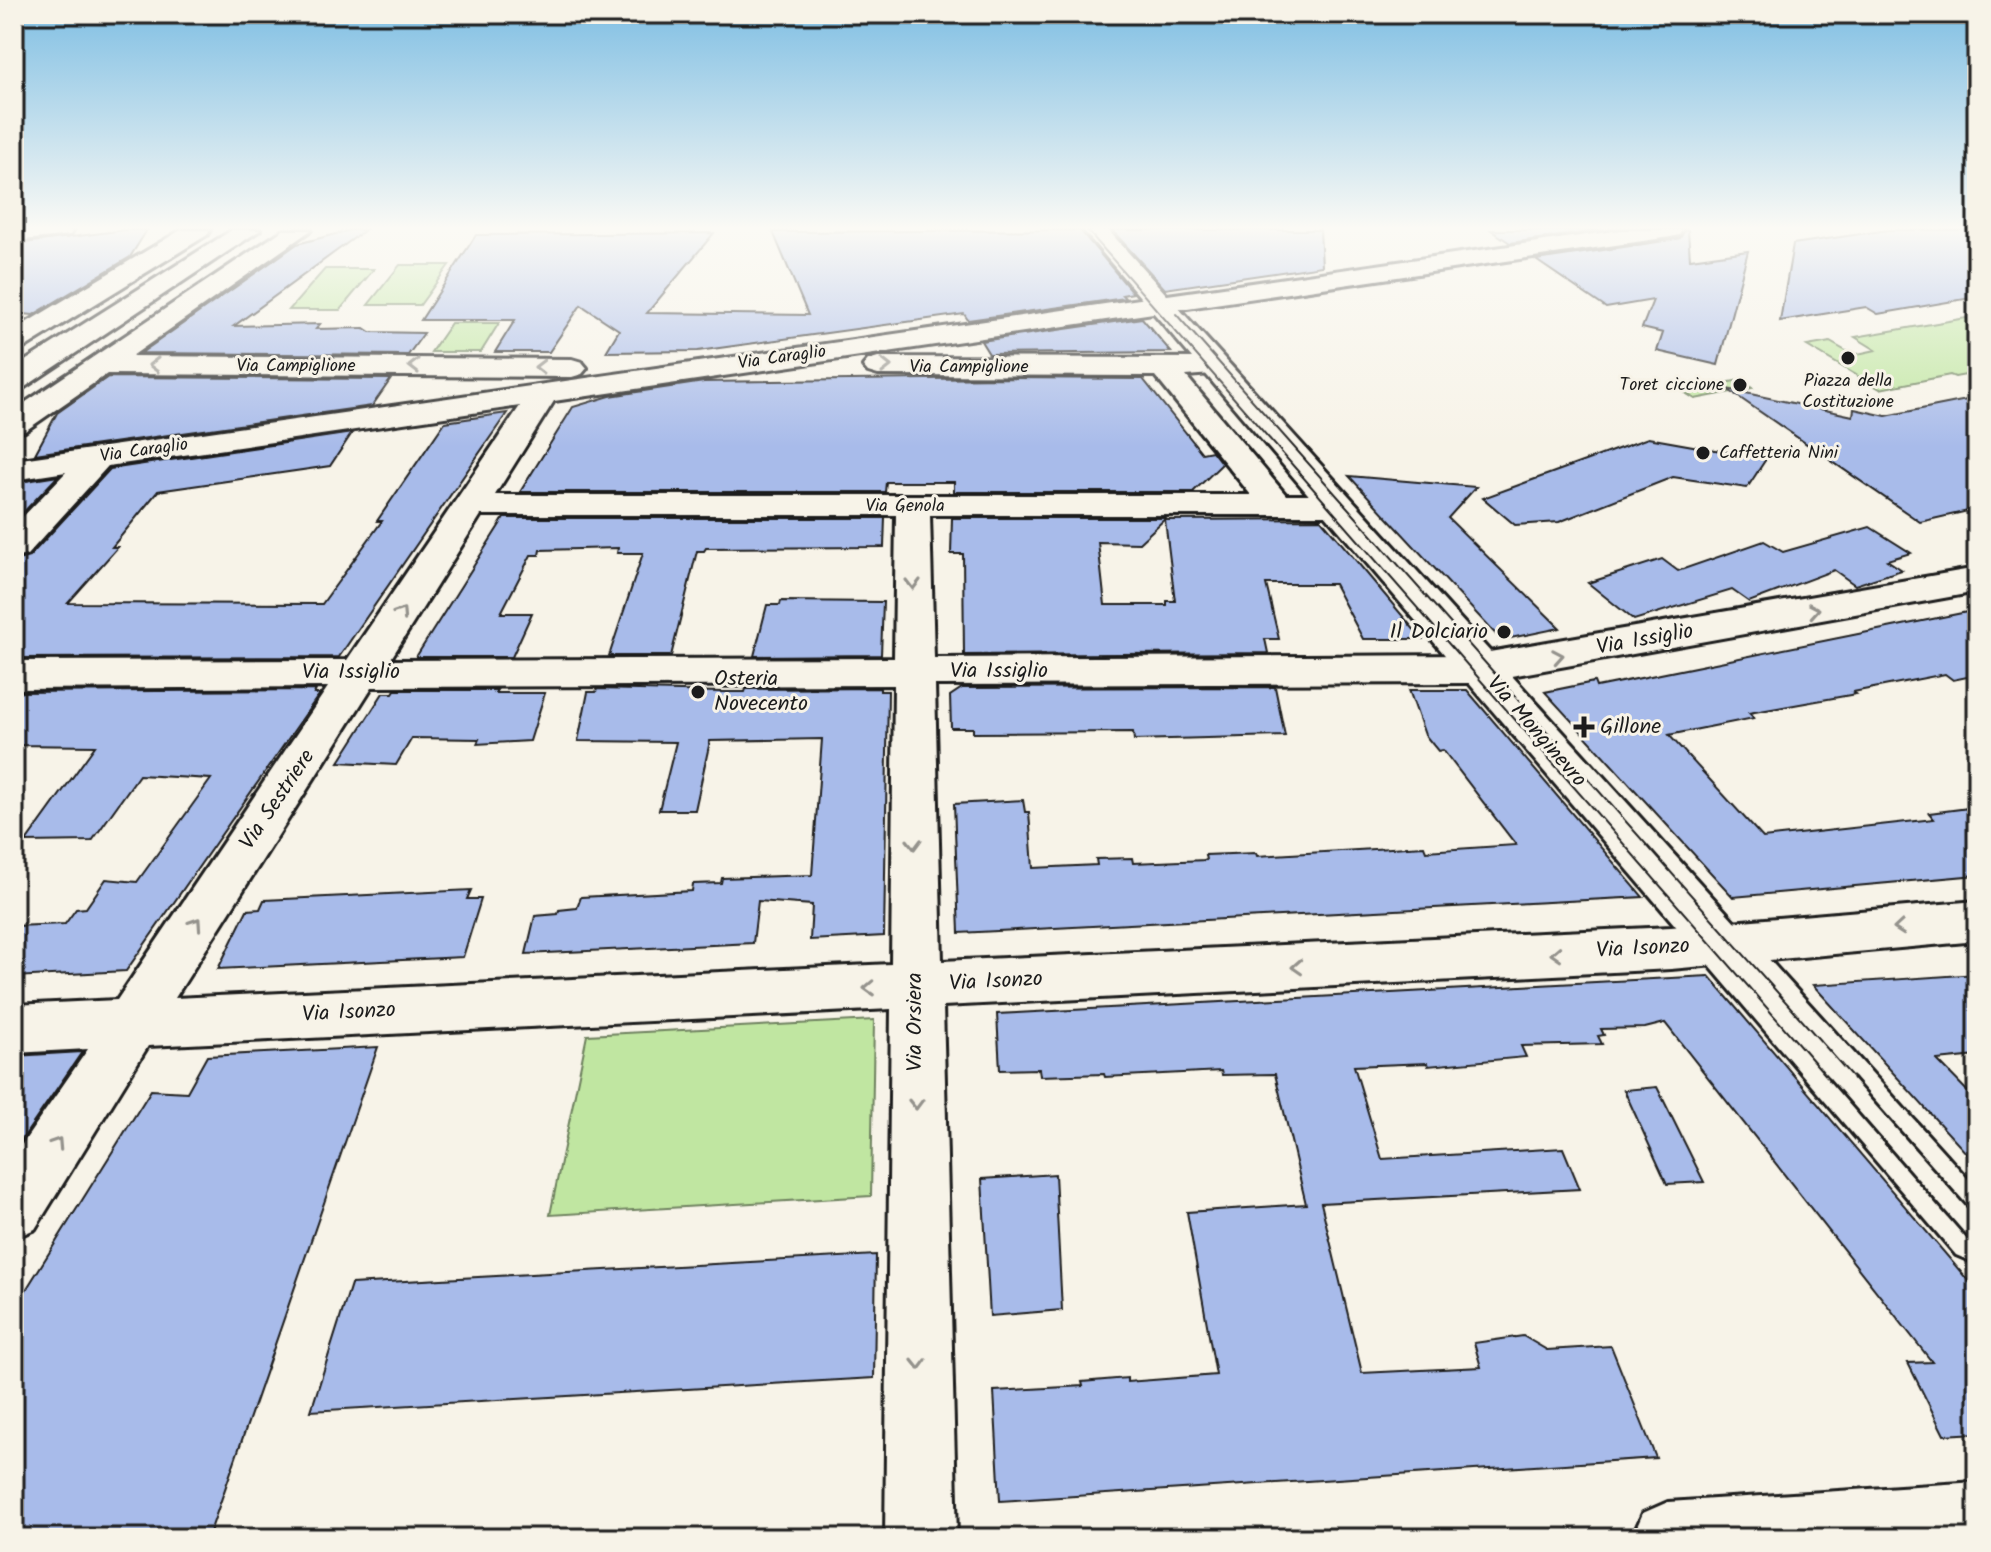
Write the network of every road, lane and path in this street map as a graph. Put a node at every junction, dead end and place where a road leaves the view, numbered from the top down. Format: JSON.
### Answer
{"nodes":[{"id":1,"x":78,"y":302,"type":"edge"},
{"id":2,"x":136,"y":302,"type":"edge"},
{"id":3,"x":192,"y":302,"type":"edge"},
{"id":4,"x":1170,"y":302,"type":"edge"},
{"id":5,"x":1159,"y":304,"type":"junction"},
{"id":6,"x":17,"y":339,"type":"edge"},
{"id":7,"x":100,"y":365,"type":"junction"},
{"id":8,"x":492,"y":367,"type":"joint"},
{"id":9,"x":1163,"y":367,"type":"junction"},
{"id":10,"x":1215,"y":367,"type":"junction"},
{"id":11,"x":713,"y":368,"type":"junction"},
{"id":12,"x":14,"y":381,"type":"edge"},
{"id":13,"x":544,"y":393,"type":"junction"},
{"id":14,"x":14,"y":424,"type":"edge"},
{"id":15,"x":98,"y":458,"type":"junction"},
{"id":16,"x":14,"y":470,"type":"edge"},
{"id":17,"x":1276,"y":504,"type":"junction"},
{"id":18,"x":472,"y":505,"type":"junction"},
{"id":19,"x":1338,"y":505,"type":"junction"},
{"id":20,"x":913,"y":506,"type":"junction"},
{"id":21,"x":14,"y":547,"type":"edge"},
{"id":22,"x":1977,"y":580,"type":"edge"},
{"id":23,"x":1481,"y":669,"type":"junction"},
{"id":24,"x":913,"y":671,"type":"junction"},
{"id":25,"x":363,"y":672,"type":"junction"},
{"id":26,"x":14,"y":675,"type":"edge"},
{"id":27,"x":1977,"y":921,"type":"edge"},
{"id":28,"x":1724,"y":944,"type":"junction"},
{"id":29,"x":915,"y":986,"type":"junction"},
{"id":30,"x":133,"y":1023,"type":"junction"},
{"id":31,"x":14,"y":1029,"type":"edge"},
{"id":32,"x":14,"y":1208,"type":"edge"},
{"id":33,"x":1977,"y":1234,"type":"edge"},
{"id":34,"x":1977,"y":1517,"type":"edge"},
{"id":35,"x":921,"y":1538,"type":"edge"},
{"id":36,"x":1668,"y":1538,"type":"edge"}],
"edges":[{"from":1,"to":6,"type":"street"},
{"from":2,"to":12,"type":"street"},
{"from":3,"to":7,"type":"street"},
{"from":4,"to":5,"type":"street","name":"Via Caraglio"},
{"from":5,"to":10,"type":"street","name":"Via Monginevro"},
{"from":5,"to":11,"type":"street","name":"Via Caraglio"},
{"from":8,"to":7,"type":"street","name":"Via Campiglione","one_way":true},
{"from":7,"to":14,"type":"street"},
{"from":11,"to":8,"type":"street","name":"Via Caraglio","one_way":true},
{"from":9,"to":10,"type":"street","name":"Via Campiglione"},
{"from":11,"to":9,"type":"street","name":"Via Campiglione","one_way":true},
{"from":9,"to":17,"type":"street"},
{"from":10,"to":19,"type":"street","name":"Via Monginevro"},
{"from":11,"to":13,"type":"street","name":"Via Caraglio"},
{"from":13,"to":15,"type":"street","name":"Via Caraglio"},
{"from":13,"to":18,"type":"street","name":"Via Sestriere"},
{"from":15,"to":16,"type":"street","name":"Via Caraglio"},
{"from":15,"to":21,"type":"street"},
{"from":17,"to":19,"type":"street","name":"Via Genola"},
{"from":17,"to":20,"type":"street","name":"Via Genola"},
{"from":18,"to":20,"type":"street","name":"Via Genola"},
{"from":25,"to":18,"type":"street","name":"Via Sestriere","one_way":true},
{"from":19,"to":23,"type":"street","name":"Via Monginevro"},
{"from":20,"to":24,"type":"street","name":"Via Orsiera","one_way":true},
{"from":23,"to":22,"type":"street","name":"Via Issiglio","one_way":true},
{"from":23,"to":24,"type":"street","name":"Via Issiglio"},
{"from":23,"to":28,"type":"street","name":"Via Monginevro"},
{"from":24,"to":25,"type":"street","name":"Via Issiglio"},
{"from":24,"to":29,"type":"street","name":"Via Orsiera","one_way":true},
{"from":25,"to":26,"type":"street","name":"Via Issiglio"},
{"from":30,"to":25,"type":"street","name":"Via Sestriere","one_way":true},
{"from":27,"to":28,"type":"street","name":"Via Isonzo","one_way":true},
{"from":28,"to":29,"type":"street","name":"Via Isonzo","one_way":true},
{"from":28,"to":33,"type":"street","name":"Via Monginevro"},
{"from":29,"to":30,"type":"street","name":"Via Isonzo","one_way":true},
{"from":29,"to":35,"type":"street","name":"Via Orsiera","one_way":true},
{"from":30,"to":31,"type":"street","name":"Via Isonzo"},
{"from":32,"to":30,"type":"street","name":"Via Sestriere","one_way":true},
{"from":34,"to":36,"type":"street"}]}
